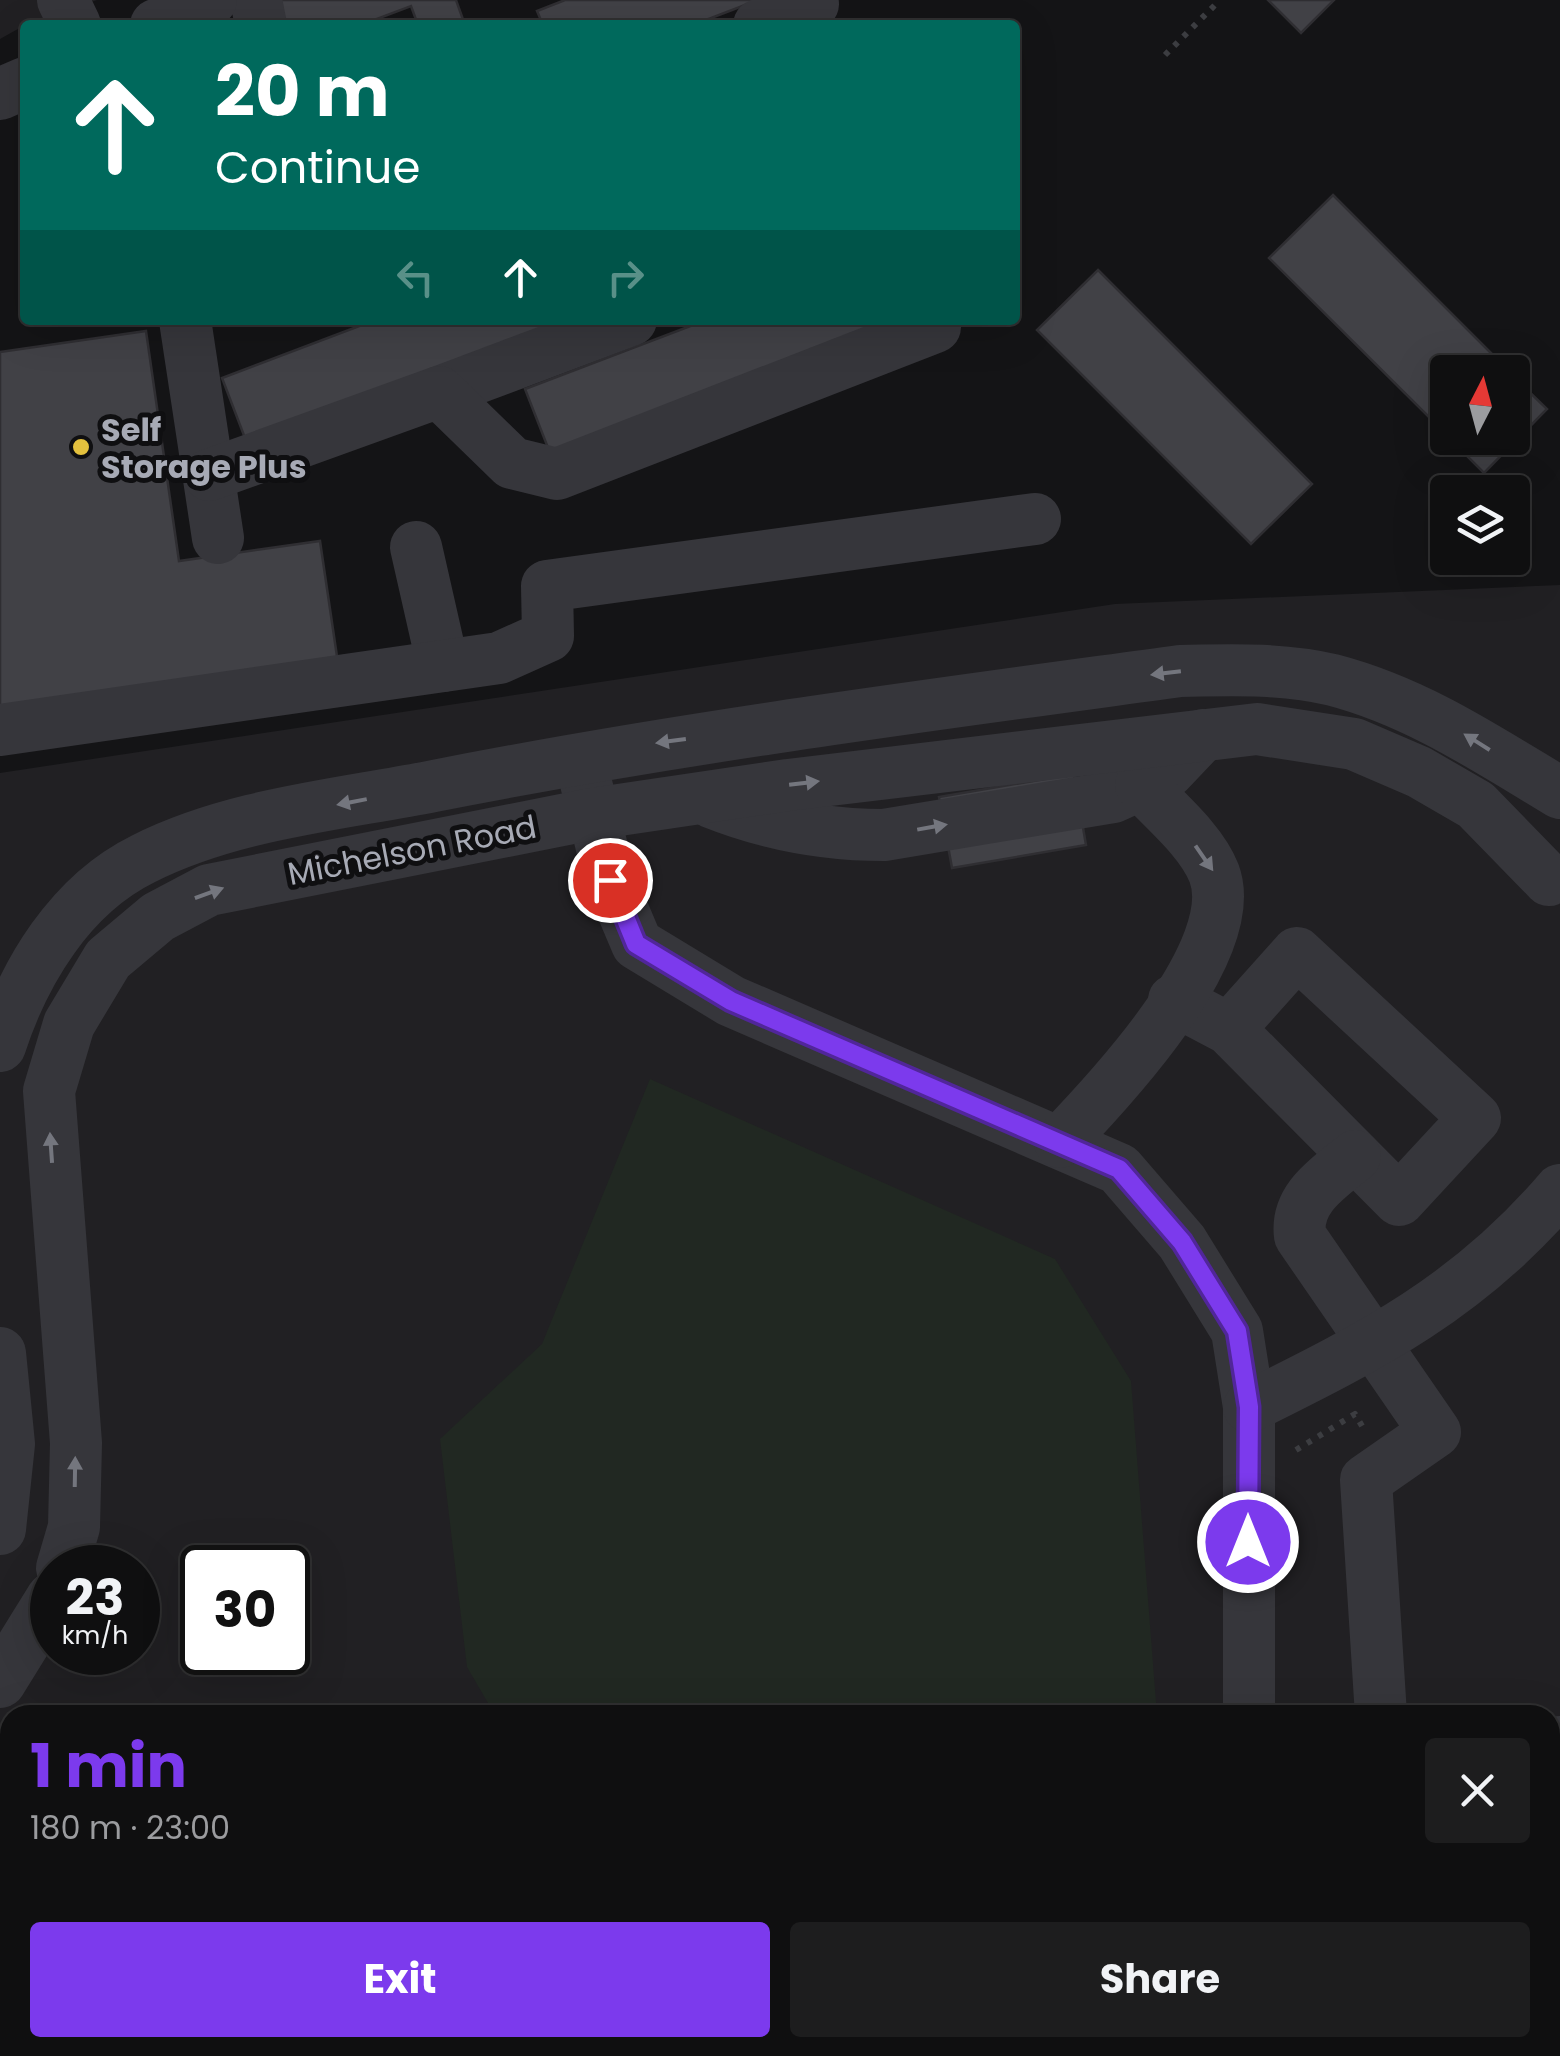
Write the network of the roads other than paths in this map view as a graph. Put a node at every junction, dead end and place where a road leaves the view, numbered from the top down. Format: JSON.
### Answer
{"nodes":[{"id":1,"x":211,"y":0,"type":"edge"},
{"id":2,"x":816,"y":10,"type":"edge"},
{"id":3,"x":167,"y":20,"type":"edge"},
{"id":4,"x":778,"y":20,"type":"edge"},
{"id":5,"x":186,"y":325,"type":"edge"},
{"id":6,"x":618,"y":325,"type":"edge"},
{"id":7,"x":934,"y":325,"type":"edge"},
{"id":8,"x":439,"y":392,"type":"junction"},
{"id":9,"x":209,"y":476,"type":"junction"},
{"id":10,"x":1035,"y":519,"type":"dead end"},
{"id":11,"x":218,"y":538,"type":"dead end"},
{"id":12,"x":416,"y":547,"type":"dead end"},
{"id":13,"x":443,"y":666,"type":"junction"},
{"id":14,"x":1048,"y":689,"type":"junction"},
{"id":15,"x":0,"y":730,"type":"edge"},
{"id":16,"x":1203,"y":735,"type":"junction"},
{"id":17,"x":1060,"y":752,"type":"junction"},
{"id":18,"x":582,"y":757,"type":"junction"},
{"id":19,"x":1140,"y":784,"type":"junction"},
{"id":20,"x":1560,"y":793,"type":"edge"},
{"id":21,"x":701,"y":798,"type":"junction"},
{"id":22,"x":592,"y":814,"type":"junction"},
{"id":23,"x":1556,"y":883,"type":"edge"},
{"id":24,"x":1174,"y":1000,"type":"junction"},
{"id":25,"x":1229,"y":1029,"type":"junction"},
{"id":26,"x":0,"y":1046,"type":"edge"},
{"id":27,"x":1060,"y":1142,"type":"junction"},
{"id":28,"x":1355,"y":1156,"type":"junction"},
{"id":29,"x":1550,"y":1218,"type":"edge"},
{"id":30,"x":1377,"y":1344,"type":"junction"},
{"id":31,"x":0,"y":1353,"type":"edge"},
{"id":32,"x":1249,"y":1407,"type":"junction"},
{"id":33,"x":0,"y":1529,"type":"edge"},
{"id":34,"x":69,"y":1545,"type":"edge"},
{"id":35,"x":30,"y":1634,"type":"edge"},
{"id":36,"x":0,"y":1682,"type":"edge"},
{"id":37,"x":1249,"y":1705,"type":"edge"},
{"id":38,"x":1381,"y":1705,"type":"edge"}],
"edges":[{"from":1,"to":3,"type":"street"},
{"from":2,"to":4,"type":"street"},
{"from":5,"to":9,"type":"street"},
{"from":6,"to":8,"type":"street"},
{"from":7,"to":8,"type":"street"},
{"from":8,"to":9,"type":"street"},
{"from":9,"to":11,"type":"street"},
{"from":10,"to":13,"type":"street"},
{"from":12,"to":13,"type":"street"},
{"from":13,"to":15,"type":"street"},
{"from":14,"to":17,"type":"street"},
{"from":14,"to":18,"type":"street","name":"Michelson Road","one_way":true},
{"from":20,"to":14,"type":"street","name":"Michelson Road","one_way":true},
{"from":16,"to":17,"type":"street","name":"Michelson Road"},
{"from":16,"to":19,"type":"street"},
{"from":16,"to":23,"type":"street","name":"Michelson Road"},
{"from":21,"to":17,"type":"street","name":"Michelson Road","one_way":true},
{"from":18,"to":22,"type":"street"},
{"from":18,"to":26,"type":"street","name":"Michelson Road","one_way":true},
{"from":21,"to":19,"type":"street","one_way":true},
{"from":19,"to":24,"type":"street","one_way":true},
{"from":21,"to":22,"type":"street","name":"Michelson Road"},
{"from":22,"to":27,"type":"street"},
{"from":34,"to":22,"type":"street","name":"Michelson Road","one_way":true},
{"from":24,"to":25,"type":"street"},
{"from":24,"to":27,"type":"street"},
{"from":25,"to":28,"type":"street"},
{"from":25,"to":28,"type":"street"},
{"from":27,"to":32,"type":"street"},
{"from":28,"to":30,"type":"street"},
{"from":29,"to":30,"type":"street"},
{"from":30,"to":32,"type":"street"},
{"from":30,"to":38,"type":"street"},
{"from":31,"to":33,"type":"street"},
{"from":32,"to":37,"type":"street"},
{"from":35,"to":36,"type":"street"}]}
